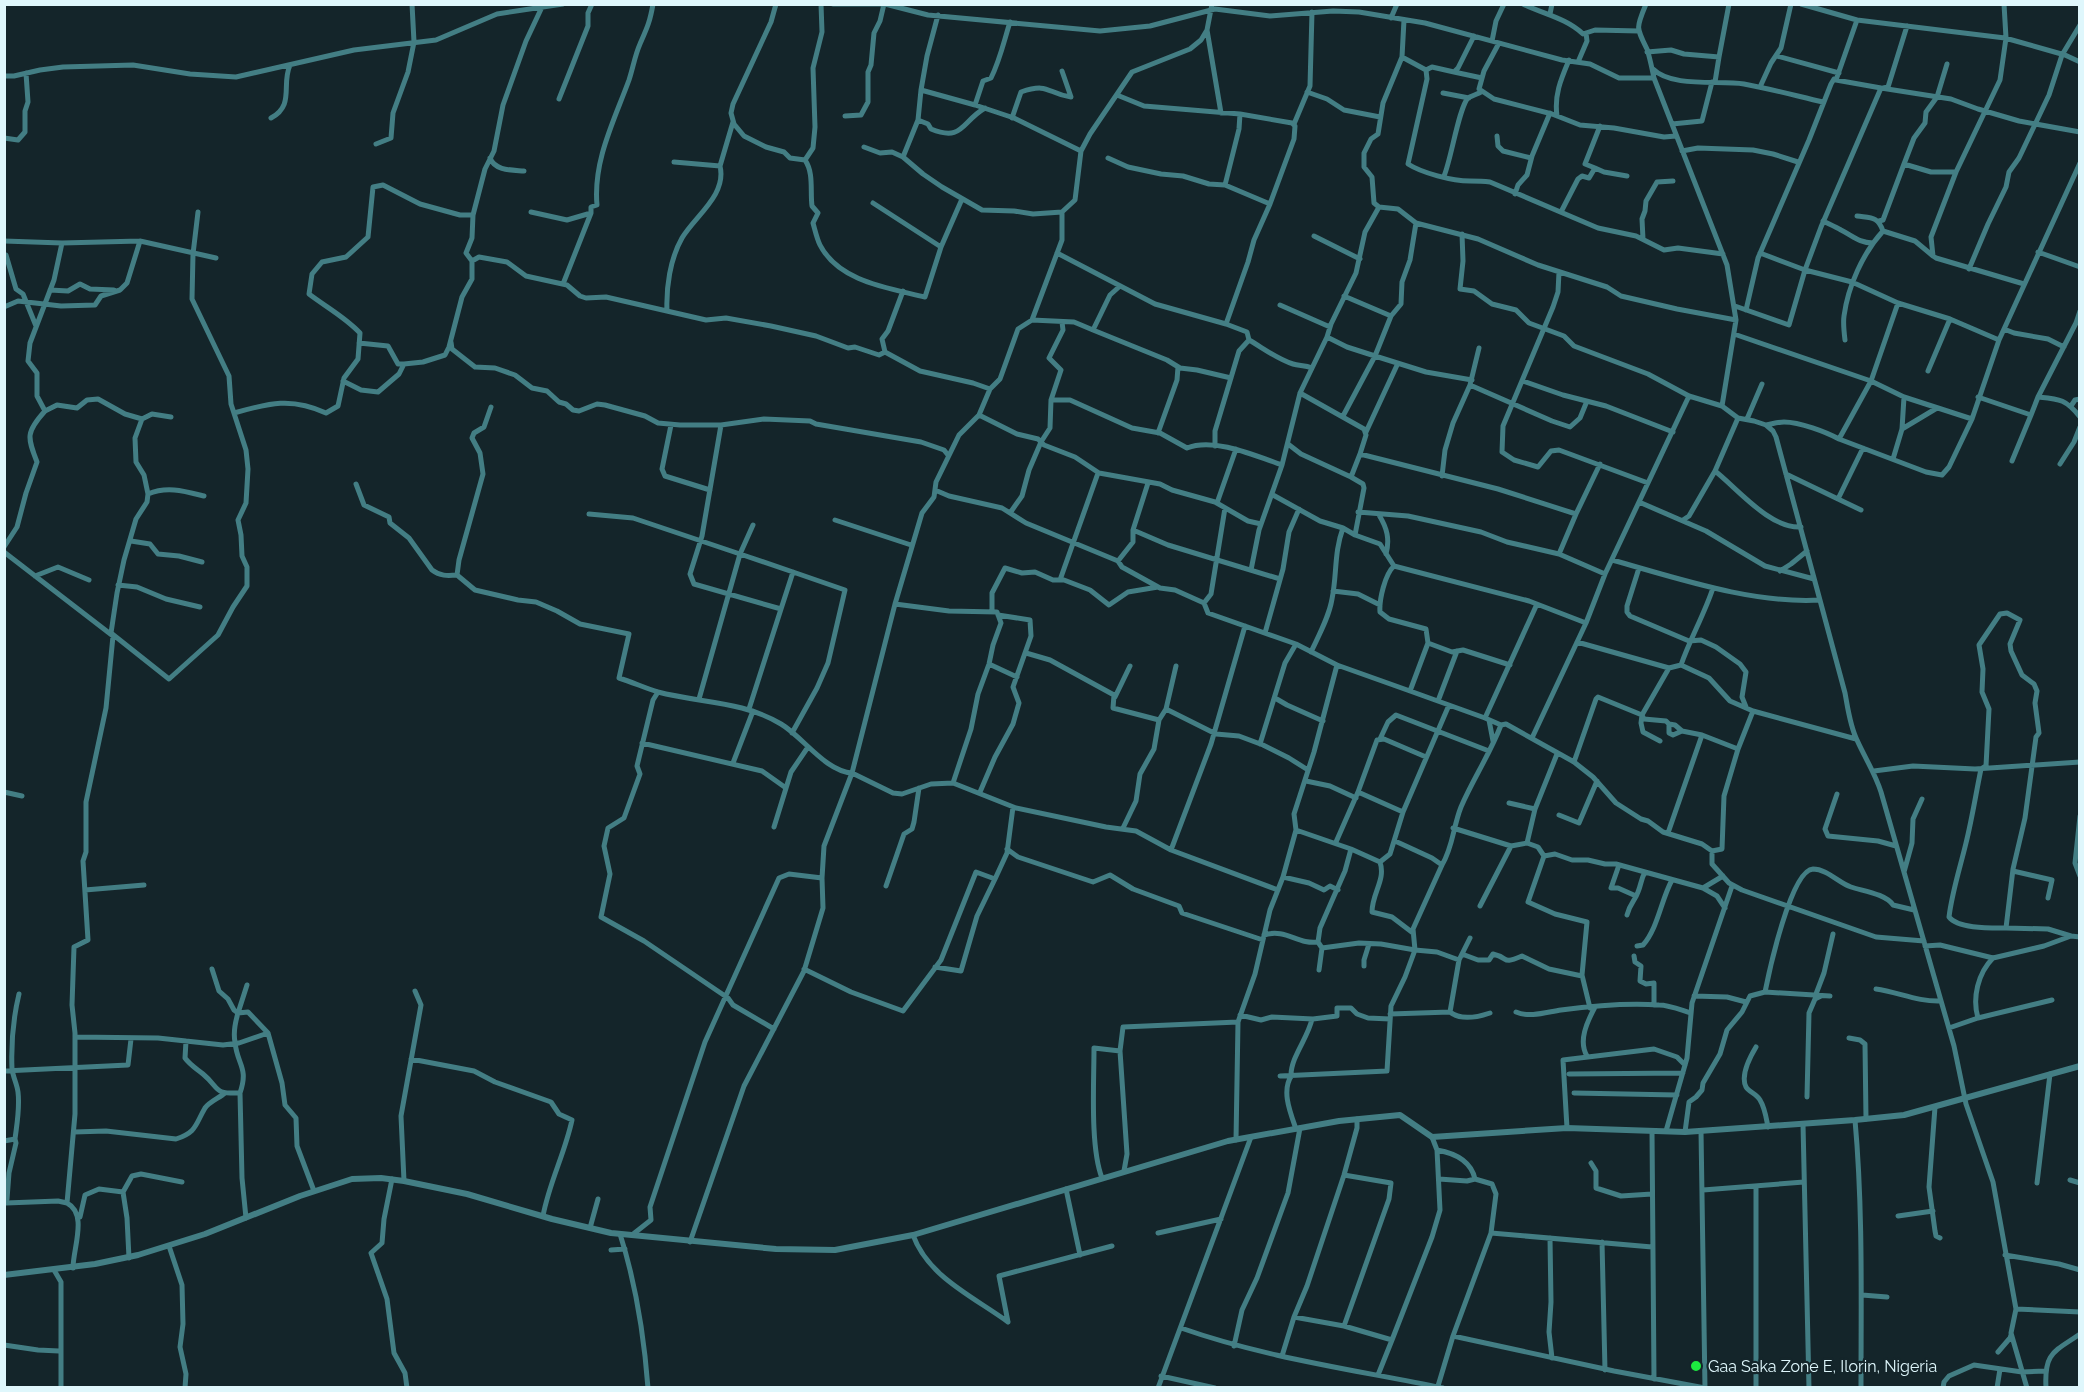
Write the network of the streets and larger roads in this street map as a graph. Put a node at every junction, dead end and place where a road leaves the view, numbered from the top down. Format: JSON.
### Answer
{"nodes":[{"id":1,"x":412,"y":4,"type":"edge"},
{"id":2,"x":563,"y":4,"type":"edge"},
{"id":3,"x":591,"y":4,"type":"edge"},
{"id":4,"x":653,"y":4,"type":"edge"},
{"id":5,"x":776,"y":4,"type":"edge"},
{"id":6,"x":821,"y":4,"type":"edge"},
{"id":7,"x":833,"y":4,"type":"edge"},
{"id":8,"x":884,"y":4,"type":"edge"},
{"id":9,"x":1397,"y":4,"type":"edge"},
{"id":10,"x":1504,"y":4,"type":"edge"},
{"id":11,"x":1523,"y":4,"type":"edge"},
{"id":12,"x":1552,"y":4,"type":"edge"},
{"id":13,"x":1646,"y":4,"type":"edge"},
{"id":14,"x":1728,"y":4,"type":"edge"},
{"id":15,"x":1791,"y":4,"type":"edge"},
{"id":16,"x":1801,"y":4,"type":"edge"},
{"id":17,"x":2004,"y":4,"type":"edge"},
{"id":18,"x":542,"y":7,"type":"junction"},
{"id":19,"x":1211,"y":7,"type":"edge"},
{"id":20,"x":517,"y":8,"type":"edge"},
{"id":21,"x":1312,"y":12,"type":"junction"},
{"id":22,"x":1550,"y":14,"type":"junction"},
{"id":23,"x":938,"y":15,"type":"junction"},
{"id":24,"x":1391,"y":18,"type":"junction"},
{"id":25,"x":1404,"y":20,"type":"junction"},
{"id":26,"x":1857,"y":20,"type":"junction"},
{"id":27,"x":1010,"y":22,"type":"junction"},
{"id":28,"x":2079,"y":25,"type":"edge"},
{"id":29,"x":1907,"y":26,"type":"junction"},
{"id":30,"x":1207,"y":30,"type":"junction"},
{"id":31,"x":1639,"y":31,"type":"junction"},
{"id":32,"x":1586,"y":33,"type":"junction"},
{"id":33,"x":1474,"y":36,"type":"junction"},
{"id":34,"x":2007,"y":38,"type":"junction"},
{"id":35,"x":1492,"y":41,"type":"junction"},
{"id":36,"x":414,"y":42,"type":"junction"},
{"id":37,"x":1499,"y":43,"type":"junction"},
{"id":38,"x":1647,"y":52,"type":"junction"},
{"id":39,"x":2062,"y":55,"type":"junction"},
{"id":40,"x":1777,"y":56,"type":"junction"},
{"id":41,"x":1402,"y":57,"type":"junction"},
{"id":42,"x":1719,"y":57,"type":"junction"},
{"id":43,"x":1569,"y":60,"type":"junction"},
{"id":44,"x":1578,"y":62,"type":"junction"},
{"id":45,"x":2079,"y":62,"type":"edge"},
{"id":46,"x":1947,"y":64,"type":"dead end"},
{"id":47,"x":290,"y":65,"type":"junction"},
{"id":48,"x":1651,"y":67,"type":"junction"},
{"id":49,"x":1062,"y":70,"type":"dead end"},
{"id":50,"x":1426,"y":70,"type":"junction"},
{"id":51,"x":1454,"y":72,"type":"junction"},
{"id":52,"x":26,"y":73,"type":"junction"},
{"id":53,"x":4,"y":76,"type":"edge"},
{"id":54,"x":1838,"y":76,"type":"junction"},
{"id":55,"x":1482,"y":78,"type":"junction"},
{"id":56,"x":1672,"y":78,"type":"junction"},
{"id":57,"x":1655,"y":80,"type":"junction"},
{"id":58,"x":1713,"y":82,"type":"junction"},
{"id":59,"x":1760,"y":87,"type":"junction"},
{"id":60,"x":1881,"y":88,"type":"junction"},
{"id":61,"x":921,"y":90,"type":"junction"},
{"id":62,"x":1307,"y":92,"type":"junction"},
{"id":63,"x":1481,"y":92,"type":"junction"},
{"id":64,"x":1443,"y":93,"type":"dead end"},
{"id":65,"x":1117,"y":95,"type":"junction"},
{"id":66,"x":1937,"y":97,"type":"junction"},
{"id":67,"x":1469,"y":98,"type":"junction"},
{"id":68,"x":559,"y":99,"type":"dead end"},
{"id":69,"x":1823,"y":102,"type":"junction"},
{"id":70,"x":975,"y":105,"type":"junction"},
{"id":71,"x":985,"y":108,"type":"junction"},
{"id":72,"x":1985,"y":111,"type":"junction"},
{"id":73,"x":1221,"y":113,"type":"junction"},
{"id":74,"x":1240,"y":114,"type":"junction"},
{"id":75,"x":1550,"y":114,"type":"junction"},
{"id":76,"x":845,"y":116,"type":"dead end"},
{"id":77,"x":1557,"y":116,"type":"junction"},
{"id":78,"x":1380,"y":117,"type":"junction"},
{"id":79,"x":271,"y":118,"type":"dead end"},
{"id":80,"x":1012,"y":118,"type":"junction"},
{"id":81,"x":918,"y":120,"type":"junction"},
{"id":82,"x":733,"y":122,"type":"junction"},
{"id":83,"x":2034,"y":123,"type":"junction"},
{"id":84,"x":1294,"y":124,"type":"junction"},
{"id":85,"x":1672,"y":124,"type":"junction"},
{"id":86,"x":1600,"y":126,"type":"junction"},
{"id":87,"x":2079,"y":132,"type":"edge"},
{"id":88,"x":1497,"y":136,"type":"dead end"},
{"id":89,"x":1676,"y":136,"type":"junction"},
{"id":90,"x":4,"y":138,"type":"edge"},
{"id":91,"x":376,"y":144,"type":"dead end"},
{"id":92,"x":864,"y":147,"type":"dead end"},
{"id":93,"x":1081,"y":151,"type":"junction"},
{"id":94,"x":1682,"y":151,"type":"junction"},
{"id":95,"x":903,"y":157,"type":"junction"},
{"id":96,"x":490,"y":158,"type":"junction"},
{"id":97,"x":1108,"y":158,"type":"dead end"},
{"id":98,"x":1532,"y":158,"type":"junction"},
{"id":99,"x":805,"y":160,"type":"junction"},
{"id":100,"x":674,"y":162,"type":"dead end"},
{"id":101,"x":1798,"y":162,"type":"junction"},
{"id":102,"x":2079,"y":163,"type":"edge"},
{"id":103,"x":1904,"y":164,"type":"junction"},
{"id":104,"x":720,"y":166,"type":"junction"},
{"id":105,"x":1595,"y":168,"type":"junction"},
{"id":106,"x":525,"y":171,"type":"dead end"},
{"id":107,"x":1956,"y":172,"type":"junction"},
{"id":108,"x":1444,"y":176,"type":"junction"},
{"id":109,"x":1627,"y":176,"type":"dead end"},
{"id":110,"x":2071,"y":179,"type":"junction"},
{"id":111,"x":1673,"y":181,"type":"dead end"},
{"id":112,"x":2079,"y":182,"type":"edge"},
{"id":113,"x":1225,"y":185,"type":"junction"},
{"id":114,"x":1515,"y":194,"type":"junction"},
{"id":115,"x":962,"y":199,"type":"junction"},
{"id":116,"x":873,"y":203,"type":"dead end"},
{"id":117,"x":1270,"y":204,"type":"junction"},
{"id":118,"x":1379,"y":207,"type":"junction"},
{"id":119,"x":198,"y":212,"type":"dead end"},
{"id":120,"x":531,"y":212,"type":"dead end"},
{"id":121,"x":1062,"y":212,"type":"junction"},
{"id":122,"x":1561,"y":212,"type":"junction"},
{"id":123,"x":591,"y":213,"type":"junction"},
{"id":124,"x":473,"y":215,"type":"junction"},
{"id":125,"x":1857,"y":216,"type":"dead end"},
{"id":126,"x":1823,"y":221,"type":"junction"},
{"id":127,"x":1879,"y":221,"type":"junction"},
{"id":128,"x":1416,"y":223,"type":"junction"},
{"id":129,"x":1883,"y":231,"type":"junction"},
{"id":130,"x":1462,"y":234,"type":"junction"},
{"id":131,"x":1314,"y":236,"type":"dead end"},
{"id":132,"x":1643,"y":239,"type":"junction"},
{"id":133,"x":4,"y":241,"type":"edge"},
{"id":134,"x":140,"y":241,"type":"junction"},
{"id":135,"x":62,"y":243,"type":"junction"},
{"id":136,"x":1873,"y":243,"type":"junction"},
{"id":137,"x":941,"y":247,"type":"junction"},
{"id":138,"x":2038,"y":252,"type":"junction"},
{"id":139,"x":1057,"y":253,"type":"junction"},
{"id":140,"x":193,"y":254,"type":"junction"},
{"id":141,"x":1723,"y":254,"type":"junction"},
{"id":142,"x":1760,"y":254,"type":"junction"},
{"id":143,"x":6,"y":255,"type":"edge"},
{"id":144,"x":1933,"y":256,"type":"junction"},
{"id":145,"x":216,"y":258,"type":"dead end"},
{"id":146,"x":1360,"y":258,"type":"junction"},
{"id":147,"x":472,"y":261,"type":"junction"},
{"id":148,"x":2079,"y":267,"type":"edge"},
{"id":149,"x":1969,"y":269,"type":"junction"},
{"id":150,"x":1805,"y":270,"type":"junction"},
{"id":151,"x":1559,"y":272,"type":"junction"},
{"id":152,"x":1852,"y":282,"type":"junction"},
{"id":153,"x":563,"y":284,"type":"junction"},
{"id":154,"x":2024,"y":284,"type":"junction"},
{"id":155,"x":1120,"y":286,"type":"junction"},
{"id":156,"x":50,"y":290,"type":"junction"},
{"id":157,"x":116,"y":291,"type":"junction"},
{"id":158,"x":903,"y":291,"type":"junction"},
{"id":159,"x":1344,"y":296,"type":"junction"},
{"id":160,"x":26,"y":302,"type":"junction"},
{"id":161,"x":1898,"y":303,"type":"junction"},
{"id":162,"x":44,"y":304,"type":"junction"},
{"id":163,"x":1280,"y":306,"type":"dead end"},
{"id":164,"x":1735,"y":306,"type":"junction"},
{"id":165,"x":4,"y":307,"type":"edge"},
{"id":166,"x":1746,"y":310,"type":"junction"},
{"id":167,"x":667,"y":311,"type":"junction"},
{"id":168,"x":2079,"y":311,"type":"edge"},
{"id":169,"x":1391,"y":316,"type":"junction"},
{"id":170,"x":1950,"y":319,"type":"junction"},
{"id":171,"x":1032,"y":320,"type":"junction"},
{"id":172,"x":1736,"y":320,"type":"junction"},
{"id":173,"x":1062,"y":322,"type":"junction"},
{"id":174,"x":2078,"y":323,"type":"edge"},
{"id":175,"x":1226,"y":324,"type":"junction"},
{"id":176,"x":36,"y":326,"type":"junction"},
{"id":177,"x":1330,"y":327,"type":"junction"},
{"id":178,"x":1545,"y":327,"type":"junction"},
{"id":179,"x":2004,"y":329,"type":"junction"},
{"id":180,"x":1093,"y":330,"type":"junction"},
{"id":181,"x":1734,"y":334,"type":"junction"},
{"id":182,"x":1327,"y":337,"type":"junction"},
{"id":183,"x":1249,"y":340,"type":"junction"},
{"id":184,"x":1845,"y":340,"type":"dead end"},
{"id":185,"x":1999,"y":340,"type":"junction"},
{"id":186,"x":451,"y":342,"type":"junction"},
{"id":187,"x":359,"y":343,"type":"junction"},
{"id":188,"x":2064,"y":347,"type":"junction"},
{"id":189,"x":1479,"y":348,"type":"dead end"},
{"id":190,"x":885,"y":352,"type":"junction"},
{"id":191,"x":1375,"y":356,"type":"junction"},
{"id":192,"x":1398,"y":363,"type":"junction"},
{"id":193,"x":404,"y":364,"type":"junction"},
{"id":194,"x":1178,"y":367,"type":"junction"},
{"id":195,"x":1312,"y":368,"type":"junction"},
{"id":196,"x":1928,"y":371,"type":"dead end"},
{"id":197,"x":1231,"y":378,"type":"junction"},
{"id":198,"x":343,"y":381,"type":"junction"},
{"id":199,"x":1522,"y":381,"type":"junction"},
{"id":200,"x":1871,"y":381,"type":"junction"},
{"id":201,"x":1471,"y":383,"type":"junction"},
{"id":202,"x":1762,"y":384,"type":"dead end"},
{"id":203,"x":990,"y":389,"type":"junction"},
{"id":204,"x":1300,"y":393,"type":"junction"},
{"id":205,"x":1689,"y":396,"type":"junction"},
{"id":206,"x":1904,"y":397,"type":"junction"},
{"id":207,"x":1978,"y":397,"type":"junction"},
{"id":208,"x":2038,"y":397,"type":"junction"},
{"id":209,"x":2079,"y":399,"type":"edge"},
{"id":210,"x":1051,"y":400,"type":"junction"},
{"id":211,"x":1587,"y":400,"type":"junction"},
{"id":212,"x":1514,"y":403,"type":"junction"},
{"id":213,"x":1722,"y":406,"type":"junction"},
{"id":214,"x":2071,"y":406,"type":"junction"},
{"id":215,"x":491,"y":407,"type":"dead end"},
{"id":216,"x":1937,"y":408,"type":"junction"},
{"id":217,"x":45,"y":411,"type":"junction"},
{"id":218,"x":234,"y":414,"type":"junction"},
{"id":219,"x":979,"y":415,"type":"junction"},
{"id":220,"x":2031,"y":415,"type":"junction"},
{"id":221,"x":1343,"y":416,"type":"junction"},
{"id":222,"x":171,"y":417,"type":"dead end"},
{"id":223,"x":2079,"y":417,"type":"edge"},
{"id":224,"x":1738,"y":418,"type":"junction"},
{"id":225,"x":142,"y":419,"type":"junction"},
{"id":226,"x":1747,"y":419,"type":"junction"},
{"id":227,"x":1972,"y":419,"type":"junction"},
{"id":228,"x":671,"y":424,"type":"junction"},
{"id":229,"x":722,"y":425,"type":"junction"},
{"id":230,"x":1766,"y":425,"type":"junction"},
{"id":231,"x":2079,"y":428,"type":"edge"},
{"id":232,"x":1902,"y":429,"type":"junction"},
{"id":233,"x":1366,"y":432,"type":"junction"},
{"id":234,"x":1673,"y":432,"type":"junction"},
{"id":235,"x":1158,"y":433,"type":"junction"},
{"id":236,"x":1839,"y":439,"type":"junction"},
{"id":237,"x":1041,"y":442,"type":"junction"},
{"id":238,"x":1288,"y":444,"type":"junction"},
{"id":239,"x":1215,"y":446,"type":"junction"},
{"id":240,"x":1863,"y":448,"type":"junction"},
{"id":241,"x":1236,"y":449,"type":"junction"},
{"id":242,"x":1360,"y":454,"type":"junction"},
{"id":243,"x":948,"y":455,"type":"junction"},
{"id":244,"x":1893,"y":459,"type":"junction"},
{"id":245,"x":2012,"y":461,"type":"dead end"},
{"id":246,"x":1600,"y":464,"type":"junction"},
{"id":247,"x":2060,"y":464,"type":"dead end"},
{"id":248,"x":1282,"y":465,"type":"junction"},
{"id":249,"x":1714,"y":471,"type":"junction"},
{"id":250,"x":1098,"y":473,"type":"junction"},
{"id":251,"x":1786,"y":474,"type":"junction"},
{"id":252,"x":1442,"y":476,"type":"junction"},
{"id":253,"x":1351,"y":477,"type":"junction"},
{"id":254,"x":1148,"y":483,"type":"junction"},
{"id":255,"x":1648,"y":483,"type":"junction"},
{"id":256,"x":356,"y":484,"type":"dead end"},
{"id":257,"x":710,"y":489,"type":"junction"},
{"id":258,"x":935,"y":490,"type":"junction"},
{"id":259,"x":148,"y":494,"type":"junction"},
{"id":260,"x":1273,"y":495,"type":"junction"},
{"id":261,"x":204,"y":496,"type":"dead end"},
{"id":262,"x":1838,"y":499,"type":"junction"},
{"id":263,"x":1640,"y":502,"type":"junction"},
{"id":264,"x":1217,"y":503,"type":"junction"},
{"id":265,"x":1225,"y":508,"type":"junction"},
{"id":266,"x":1299,"y":509,"type":"junction"},
{"id":267,"x":1861,"y":510,"type":"dead end"},
{"id":268,"x":1358,"y":512,"type":"junction"},
{"id":269,"x":1010,"y":513,"type":"junction"},
{"id":270,"x":589,"y":514,"type":"dead end"},
{"id":271,"x":1576,"y":514,"type":"junction"},
{"id":272,"x":1379,"y":515,"type":"junction"},
{"id":273,"x":835,"y":520,"type":"dead end"},
{"id":274,"x":1683,"y":520,"type":"junction"},
{"id":275,"x":1261,"y":524,"type":"junction"},
{"id":276,"x":753,"y":525,"type":"dead end"},
{"id":277,"x":1801,"y":527,"type":"junction"},
{"id":278,"x":1343,"y":528,"type":"junction"},
{"id":279,"x":1133,"y":530,"type":"junction"},
{"id":280,"x":1355,"y":535,"type":"junction"},
{"id":281,"x":130,"y":541,"type":"junction"},
{"id":282,"x":1075,"y":541,"type":"junction"},
{"id":283,"x":701,"y":542,"type":"junction"},
{"id":284,"x":912,"y":545,"type":"junction"},
{"id":285,"x":4,"y":546,"type":"edge"},
{"id":286,"x":1807,"y":551,"type":"junction"},
{"id":287,"x":4,"y":552,"type":"edge"},
{"id":288,"x":740,"y":554,"type":"junction"},
{"id":289,"x":1386,"y":554,"type":"junction"},
{"id":290,"x":1560,"y":554,"type":"junction"},
{"id":291,"x":1612,"y":560,"type":"junction"},
{"id":292,"x":1118,"y":561,"type":"junction"},
{"id":293,"x":1218,"y":561,"type":"junction"},
{"id":294,"x":202,"y":562,"type":"dead end"},
{"id":295,"x":1394,"y":566,"type":"junction"},
{"id":296,"x":1639,"y":568,"type":"junction"},
{"id":297,"x":1251,"y":570,"type":"junction"},
{"id":298,"x":1779,"y":571,"type":"junction"},
{"id":299,"x":793,"y":572,"type":"junction"},
{"id":300,"x":1605,"y":574,"type":"junction"},
{"id":301,"x":458,"y":575,"type":"junction"},
{"id":302,"x":35,"y":576,"type":"junction"},
{"id":303,"x":1280,"y":579,"type":"junction"},
{"id":304,"x":1814,"y":579,"type":"junction"},
{"id":305,"x":89,"y":580,"type":"dead end"},
{"id":306,"x":1060,"y":580,"type":"junction"},
{"id":307,"x":118,"y":585,"type":"junction"},
{"id":308,"x":1158,"y":588,"type":"junction"},
{"id":309,"x":1713,"y":588,"type":"junction"},
{"id":310,"x":1333,"y":591,"type":"junction"},
{"id":311,"x":728,"y":595,"type":"junction"},
{"id":312,"x":1820,"y":600,"type":"junction"},
{"id":313,"x":1204,"y":603,"type":"junction"},
{"id":314,"x":895,"y":604,"type":"junction"},
{"id":315,"x":1537,"y":604,"type":"junction"},
{"id":316,"x":1380,"y":605,"type":"junction"},
{"id":317,"x":200,"y":607,"type":"dead end"},
{"id":318,"x":781,"y":609,"type":"junction"},
{"id":319,"x":995,"y":613,"type":"junction"},
{"id":320,"x":1586,"y":623,"type":"junction"},
{"id":321,"x":1245,"y":626,"type":"junction"},
{"id":322,"x":111,"y":633,"type":"junction"},
{"id":323,"x":1264,"y":633,"type":"junction"},
{"id":324,"x":1689,"y":641,"type":"junction"},
{"id":325,"x":1577,"y":642,"type":"junction"},
{"id":326,"x":1428,"y":643,"type":"junction"},
{"id":327,"x":1296,"y":644,"type":"junction"},
{"id":328,"x":1457,"y":651,"type":"junction"},
{"id":329,"x":1311,"y":652,"type":"junction"},
{"id":330,"x":1026,"y":653,"type":"junction"},
{"id":331,"x":989,"y":664,"type":"junction"},
{"id":332,"x":1337,"y":665,"type":"junction"},
{"id":333,"x":1510,"y":665,"type":"junction"},
{"id":334,"x":1681,"y":665,"type":"junction"},
{"id":335,"x":1130,"y":666,"type":"dead end"},
{"id":336,"x":1176,"y":666,"type":"dead end"},
{"id":337,"x":1669,"y":668,"type":"junction"},
{"id":338,"x":1017,"y":677,"type":"junction"},
{"id":339,"x":1410,"y":691,"type":"junction"},
{"id":340,"x":658,"y":692,"type":"junction"},
{"id":341,"x":1275,"y":698,"type":"junction"},
{"id":342,"x":699,"y":699,"type":"junction"},
{"id":343,"x":1114,"y":699,"type":"junction"},
{"id":344,"x":1438,"y":701,"type":"junction"},
{"id":345,"x":1449,"y":705,"type":"junction"},
{"id":346,"x":1746,"y":707,"type":"junction"},
{"id":347,"x":1166,"y":709,"type":"junction"},
{"id":348,"x":751,"y":710,"type":"junction"},
{"id":349,"x":1753,"y":711,"type":"junction"},
{"id":350,"x":1642,"y":715,"type":"junction"},
{"id":351,"x":1487,"y":719,"type":"junction"},
{"id":352,"x":1159,"y":720,"type":"junction"},
{"id":353,"x":1323,"y":721,"type":"junction"},
{"id":354,"x":1501,"y":725,"type":"junction"},
{"id":355,"x":1438,"y":731,"type":"junction"},
{"id":356,"x":792,"y":733,"type":"junction"},
{"id":357,"x":1214,"y":733,"type":"junction"},
{"id":358,"x":1702,"y":735,"type":"junction"},
{"id":359,"x":1532,"y":738,"type":"junction"},
{"id":360,"x":1380,"y":739,"type":"junction"},
{"id":361,"x":1856,"y":739,"type":"junction"},
{"id":362,"x":1660,"y":741,"type":"dead end"},
{"id":363,"x":642,"y":743,"type":"junction"},
{"id":364,"x":1493,"y":743,"type":"junction"},
{"id":365,"x":1260,"y":744,"type":"junction"},
{"id":366,"x":808,"y":747,"type":"junction"},
{"id":367,"x":1738,"y":749,"type":"junction"},
{"id":368,"x":1489,"y":751,"type":"junction"},
{"id":369,"x":1557,"y":754,"type":"junction"},
{"id":370,"x":1426,"y":757,"type":"junction"},
{"id":371,"x":1574,"y":762,"type":"junction"},
{"id":372,"x":2079,"y":762,"type":"edge"},
{"id":373,"x":733,"y":763,"type":"junction"},
{"id":374,"x":2032,"y":765,"type":"junction"},
{"id":375,"x":1981,"y":769,"type":"junction"},
{"id":376,"x":1308,"y":770,"type":"junction"},
{"id":377,"x":1874,"y":771,"type":"junction"},
{"id":378,"x":852,"y":773,"type":"junction"},
{"id":379,"x":1306,"y":781,"type":"junction"},
{"id":380,"x":1597,"y":781,"type":"junction"},
{"id":381,"x":953,"y":783,"type":"junction"},
{"id":382,"x":786,"y":788,"type":"junction"},
{"id":383,"x":919,"y":788,"type":"junction"},
{"id":384,"x":4,"y":792,"type":"edge"},
{"id":385,"x":980,"y":792,"type":"junction"},
{"id":386,"x":1837,"y":794,"type":"dead end"},
{"id":387,"x":1357,"y":795,"type":"junction"},
{"id":388,"x":22,"y":796,"type":"dead end"},
{"id":389,"x":1922,"y":799,"type":"dead end"},
{"id":390,"x":1509,"y":803,"type":"dead end"},
{"id":391,"x":1013,"y":807,"type":"junction"},
{"id":392,"x":1535,"y":809,"type":"junction"},
{"id":393,"x":1403,"y":812,"type":"junction"},
{"id":394,"x":1559,"y":815,"type":"dead end"},
{"id":395,"x":2079,"y":816,"type":"edge"},
{"id":396,"x":774,"y":827,"type":"dead end"},
{"id":397,"x":1123,"y":828,"type":"junction"},
{"id":398,"x":1453,"y":828,"type":"junction"},
{"id":399,"x":1296,"y":830,"type":"junction"},
{"id":400,"x":1668,"y":833,"type":"junction"},
{"id":401,"x":1395,"y":841,"type":"junction"},
{"id":402,"x":1336,"y":842,"type":"junction"},
{"id":403,"x":1527,"y":843,"type":"junction"},
{"id":404,"x":1511,"y":846,"type":"junction"},
{"id":405,"x":1896,"y":846,"type":"junction"},
{"id":406,"x":1007,"y":849,"type":"junction"},
{"id":407,"x":1352,"y":849,"type":"junction"},
{"id":408,"x":1171,"y":850,"type":"junction"},
{"id":409,"x":1712,"y":851,"type":"junction"},
{"id":410,"x":1544,"y":856,"type":"junction"},
{"id":411,"x":1380,"y":862,"type":"junction"},
{"id":412,"x":1442,"y":865,"type":"junction"},
{"id":413,"x":1619,"y":865,"type":"junction"},
{"id":414,"x":2013,"y":871,"type":"junction"},
{"id":415,"x":1645,"y":872,"type":"junction"},
{"id":416,"x":1904,"y":874,"type":"junction"},
{"id":417,"x":1723,"y":876,"type":"junction"},
{"id":418,"x":2079,"y":876,"type":"edge"},
{"id":419,"x":1283,"y":877,"type":"junction"},
{"id":420,"x":822,"y":878,"type":"junction"},
{"id":421,"x":995,"y":879,"type":"junction"},
{"id":422,"x":1672,"y":880,"type":"junction"},
{"id":423,"x":144,"y":885,"type":"dead end"},
{"id":424,"x":886,"y":886,"type":"dead end"},
{"id":425,"x":1732,"y":886,"type":"junction"},
{"id":426,"x":1703,"y":888,"type":"junction"},
{"id":427,"x":85,"y":890,"type":"junction"},
{"id":428,"x":1278,"y":890,"type":"junction"},
{"id":429,"x":1338,"y":890,"type":"junction"},
{"id":430,"x":1635,"y":896,"type":"junction"},
{"id":431,"x":2048,"y":898,"type":"dead end"},
{"id":432,"x":1480,"y":906,"type":"dead end"},
{"id":433,"x":1788,"y":906,"type":"junction"},
{"id":434,"x":1725,"y":908,"type":"junction"},
{"id":435,"x":1914,"y":910,"type":"junction"},
{"id":436,"x":1627,"y":915,"type":"dead end"},
{"id":437,"x":2006,"y":928,"type":"junction"},
{"id":438,"x":1413,"y":933,"type":"junction"},
{"id":439,"x":1833,"y":934,"type":"dead end"},
{"id":440,"x":2072,"y":936,"type":"junction"},
{"id":441,"x":1264,"y":937,"type":"junction"},
{"id":442,"x":2079,"y":937,"type":"edge"},
{"id":443,"x":1470,"y":938,"type":"dead end"},
{"id":444,"x":1318,"y":942,"type":"junction"},
{"id":445,"x":1369,"y":944,"type":"junction"},
{"id":446,"x":1925,"y":944,"type":"junction"},
{"id":447,"x":1637,"y":946,"type":"dead end"},
{"id":448,"x":1322,"y":948,"type":"junction"},
{"id":449,"x":1415,"y":950,"type":"junction"},
{"id":450,"x":1634,"y":956,"type":"dead end"},
{"id":451,"x":1460,"y":957,"type":"junction"},
{"id":452,"x":1993,"y":958,"type":"junction"},
{"id":453,"x":1364,"y":966,"type":"dead end"},
{"id":454,"x":935,"y":967,"type":"junction"},
{"id":455,"x":212,"y":969,"type":"dead end"},
{"id":456,"x":804,"y":969,"type":"junction"},
{"id":457,"x":1319,"y":970,"type":"dead end"},
{"id":458,"x":1582,"y":976,"type":"junction"},
{"id":459,"x":247,"y":985,"type":"dead end"},
{"id":460,"x":1876,"y":989,"type":"dead end"},
{"id":461,"x":415,"y":991,"type":"dead end"},
{"id":462,"x":1765,"y":992,"type":"junction"},
{"id":463,"x":19,"y":994,"type":"dead end"},
{"id":464,"x":1819,"y":995,"type":"junction"},
{"id":465,"x":1694,"y":996,"type":"junction"},
{"id":466,"x":1830,"y":996,"type":"dead end"},
{"id":467,"x":726,"y":997,"type":"junction"},
{"id":468,"x":1941,"y":1000,"type":"junction"},
{"id":469,"x":2052,"y":1000,"type":"dead end"},
{"id":470,"x":1746,"y":1002,"type":"junction"},
{"id":471,"x":1654,"y":1005,"type":"junction"},
{"id":472,"x":1592,"y":1008,"type":"junction"},
{"id":473,"x":1450,"y":1012,"type":"junction"},
{"id":474,"x":1516,"y":1012,"type":"dead end"},
{"id":475,"x":238,"y":1013,"type":"junction"},
{"id":476,"x":1490,"y":1013,"type":"dead end"},
{"id":477,"x":1691,"y":1013,"type":"junction"},
{"id":478,"x":1240,"y":1015,"type":"junction"},
{"id":479,"x":1390,"y":1016,"type":"junction"},
{"id":480,"x":1978,"y":1018,"type":"junction"},
{"id":481,"x":1312,"y":1019,"type":"junction"},
{"id":482,"x":1238,"y":1022,"type":"junction"},
{"id":483,"x":1949,"y":1028,"type":"junction"},
{"id":484,"x":774,"y":1029,"type":"junction"},
{"id":485,"x":268,"y":1033,"type":"junction"},
{"id":486,"x":75,"y":1037,"type":"junction"},
{"id":487,"x":1849,"y":1038,"type":"dead end"},
{"id":488,"x":131,"y":1039,"type":"junction"},
{"id":489,"x":186,"y":1041,"type":"junction"},
{"id":490,"x":234,"y":1043,"type":"junction"},
{"id":491,"x":1756,"y":1047,"type":"dead end"},
{"id":492,"x":1120,"y":1051,"type":"junction"},
{"id":493,"x":1587,"y":1056,"type":"junction"},
{"id":494,"x":411,"y":1059,"type":"junction"},
{"id":495,"x":1685,"y":1065,"type":"junction"},
{"id":496,"x":2079,"y":1066,"type":"edge"},
{"id":497,"x":74,"y":1069,"type":"junction"},
{"id":498,"x":4,"y":1071,"type":"edge"},
{"id":499,"x":12,"y":1071,"type":"junction"},
{"id":500,"x":1683,"y":1073,"type":"junction"},
{"id":501,"x":1569,"y":1074,"type":"dead end"},
{"id":502,"x":2050,"y":1074,"type":"junction"},
{"id":503,"x":1292,"y":1075,"type":"junction"},
{"id":504,"x":1280,"y":1076,"type":"dead end"},
{"id":505,"x":240,"y":1093,"type":"junction"},
{"id":506,"x":1574,"y":1093,"type":"dead end"},
{"id":507,"x":225,"y":1094,"type":"junction"},
{"id":508,"x":1677,"y":1095,"type":"junction"},
{"id":509,"x":1807,"y":1097,"type":"dead end"},
{"id":510,"x":1965,"y":1099,"type":"junction"},
{"id":511,"x":1935,"y":1107,"type":"junction"},
{"id":512,"x":1357,"y":1119,"type":"junction"},
{"id":513,"x":1866,"y":1119,"type":"junction"},
{"id":514,"x":1855,"y":1120,"type":"junction"},
{"id":515,"x":1803,"y":1124,"type":"junction"},
{"id":516,"x":1768,"y":1127,"type":"junction"},
{"id":517,"x":1298,"y":1128,"type":"junction"},
{"id":518,"x":1567,"y":1128,"type":"junction"},
{"id":519,"x":1652,"y":1131,"type":"junction"},
{"id":520,"x":1666,"y":1131,"type":"junction"},
{"id":521,"x":1701,"y":1131,"type":"junction"},
{"id":522,"x":74,"y":1132,"type":"junction"},
{"id":523,"x":1685,"y":1132,"type":"junction"},
{"id":524,"x":1251,"y":1137,"type":"junction"},
{"id":525,"x":1432,"y":1137,"type":"junction"},
{"id":526,"x":15,"y":1139,"type":"junction"},
{"id":527,"x":1236,"y":1140,"type":"junction"},
{"id":528,"x":4,"y":1141,"type":"edge"},
{"id":529,"x":1437,"y":1150,"type":"junction"},
{"id":530,"x":1591,"y":1163,"type":"dead end"},
{"id":531,"x":1124,"y":1171,"type":"junction"},
{"id":532,"x":1344,"y":1175,"type":"junction"},
{"id":533,"x":1102,"y":1178,"type":"junction"},
{"id":534,"x":392,"y":1179,"type":"junction"},
{"id":535,"x":1439,"y":1179,"type":"junction"},
{"id":536,"x":1475,"y":1179,"type":"junction"},
{"id":537,"x":2070,"y":1180,"type":"dead end"},
{"id":538,"x":405,"y":1181,"type":"junction"},
{"id":539,"x":182,"y":1182,"type":"dead end"},
{"id":540,"x":1804,"y":1182,"type":"junction"},
{"id":541,"x":2037,"y":1183,"type":"dead end"},
{"id":542,"x":2079,"y":1184,"type":"edge"},
{"id":543,"x":1756,"y":1186,"type":"junction"},
{"id":544,"x":1066,"y":1189,"type":"junction"},
{"id":545,"x":1703,"y":1190,"type":"junction"},
{"id":546,"x":314,"y":1191,"type":"junction"},
{"id":547,"x":123,"y":1192,"type":"junction"},
{"id":548,"x":1652,"y":1194,"type":"junction"},
{"id":549,"x":598,"y":1199,"type":"dead end"},
{"id":550,"x":5,"y":1203,"type":"edge"},
{"id":551,"x":67,"y":1203,"type":"junction"},
{"id":552,"x":1933,"y":1211,"type":"junction"},
{"id":553,"x":543,"y":1216,"type":"junction"},
{"id":554,"x":1898,"y":1216,"type":"dead end"},
{"id":555,"x":79,"y":1218,"type":"junction"},
{"id":556,"x":246,"y":1218,"type":"junction"},
{"id":557,"x":1221,"y":1219,"type":"junction"},
{"id":558,"x":590,"y":1228,"type":"junction"},
{"id":559,"x":1158,"y":1233,"type":"dead end"},
{"id":560,"x":1491,"y":1233,"type":"junction"},
{"id":561,"x":620,"y":1234,"type":"junction"},
{"id":562,"x":632,"y":1235,"type":"junction"},
{"id":563,"x":913,"y":1235,"type":"junction"},
{"id":564,"x":1550,"y":1238,"type":"junction"},
{"id":565,"x":1940,"y":1238,"type":"dead end"},
{"id":566,"x":690,"y":1242,"type":"junction"},
{"id":567,"x":1602,"y":1242,"type":"junction"},
{"id":568,"x":169,"y":1246,"type":"junction"},
{"id":569,"x":1112,"y":1246,"type":"dead end"},
{"id":570,"x":1652,"y":1247,"type":"junction"},
{"id":571,"x":625,"y":1249,"type":"junction"},
{"id":572,"x":611,"y":1250,"type":"dead end"},
{"id":573,"x":1080,"y":1255,"type":"junction"},
{"id":574,"x":2005,"y":1256,"type":"junction"},
{"id":575,"x":129,"y":1258,"type":"junction"},
{"id":576,"x":73,"y":1268,"type":"junction"},
{"id":577,"x":54,"y":1270,"type":"junction"},
{"id":578,"x":2079,"y":1270,"type":"edge"},
{"id":579,"x":4,"y":1275,"type":"edge"},
{"id":580,"x":1862,"y":1295,"type":"junction"},
{"id":581,"x":1887,"y":1297,"type":"dead end"},
{"id":582,"x":2016,"y":1309,"type":"junction"},
{"id":583,"x":2079,"y":1312,"type":"edge"},
{"id":584,"x":1294,"y":1317,"type":"junction"},
{"id":585,"x":1344,"y":1326,"type":"junction"},
{"id":586,"x":1181,"y":1328,"type":"junction"},
{"id":587,"x":2011,"y":1333,"type":"junction"},
{"id":588,"x":2079,"y":1334,"type":"edge"},
{"id":589,"x":1453,"y":1336,"type":"junction"},
{"id":590,"x":1392,"y":1340,"type":"junction"},
{"id":591,"x":4,"y":1345,"type":"edge"},
{"id":592,"x":1234,"y":1346,"type":"junction"},
{"id":593,"x":60,"y":1351,"type":"junction"},
{"id":594,"x":1998,"y":1352,"type":"dead end"},
{"id":595,"x":1282,"y":1356,"type":"junction"},
{"id":596,"x":1552,"y":1358,"type":"junction"},
{"id":597,"x":2000,"y":1369,"type":"junction"},
{"id":598,"x":1605,"y":1370,"type":"junction"},
{"id":599,"x":2045,"y":1371,"type":"junction"},
{"id":600,"x":2022,"y":1372,"type":"junction"},
{"id":601,"x":1378,"y":1375,"type":"junction"},
{"id":602,"x":1161,"y":1376,"type":"junction"},
{"id":603,"x":1654,"y":1379,"type":"junction"},
{"id":604,"x":1441,"y":1387,"type":"edge"},
{"id":605,"x":61,"y":1388,"type":"edge"},
{"id":606,"x":185,"y":1388,"type":"edge"},
{"id":607,"x":407,"y":1388,"type":"edge"},
{"id":608,"x":648,"y":1388,"type":"edge"},
{"id":609,"x":1158,"y":1388,"type":"edge"},
{"id":610,"x":1215,"y":1388,"type":"edge"},
{"id":611,"x":1705,"y":1388,"type":"edge"},
{"id":612,"x":1756,"y":1388,"type":"edge"},
{"id":613,"x":1809,"y":1388,"type":"edge"},
{"id":614,"x":1861,"y":1388,"type":"edge"},
{"id":615,"x":1943,"y":1388,"type":"edge"},
{"id":616,"x":1997,"y":1388,"type":"edge"},
{"id":617,"x":2026,"y":1388,"type":"edge"},
{"id":618,"x":2046,"y":1388,"type":"edge"}],
"edges":[{"from":1,"to":36,"type":"street"},
{"from":2,"to":18,"type":"street"},
{"from":3,"to":68,"type":"street"},
{"from":4,"to":123,"type":"street"},
{"from":5,"to":82,"type":"street"},
{"from":6,"to":99,"type":"street"},
{"from":7,"to":8,"type":"street"},
{"from":8,"to":23,"type":"street"},
{"from":8,"to":76,"type":"street"},
{"from":9,"to":24,"type":"street"},
{"from":10,"to":35,"type":"street"},
{"from":11,"to":22,"type":"street"},
{"from":12,"to":22,"type":"street"},
{"from":13,"to":31,"type":"street"},
{"from":14,"to":42,"type":"street"},
{"from":15,"to":40,"type":"street"},
{"from":16,"to":26,"type":"street"},
{"from":17,"to":34,"type":"street"},
{"from":18,"to":20,"type":"street"},
{"from":18,"to":96,"type":"street"},
{"from":19,"to":21,"type":"street"},
{"from":19,"to":27,"type":"street"},
{"from":19,"to":30,"type":"street"},
{"from":20,"to":36,"type":"street"},
{"from":21,"to":24,"type":"street"},
{"from":21,"to":62,"type":"street"},
{"from":22,"to":32,"type":"street"},
{"from":23,"to":27,"type":"street"},
{"from":23,"to":61,"type":"street"},
{"from":24,"to":25,"type":"street"},
{"from":25,"to":33,"type":"street"},
{"from":25,"to":41,"type":"street"},
{"from":26,"to":29,"type":"street"},
{"from":26,"to":54,"type":"street"},
{"from":27,"to":70,"type":"street"},
{"from":28,"to":39,"type":"street"},
{"from":29,"to":34,"type":"street"},
{"from":29,"to":60,"type":"street"},
{"from":30,"to":65,"type":"street"},
{"from":30,"to":73,"type":"street"},
{"from":31,"to":32,"type":"street"},
{"from":31,"to":38,"type":"street"},
{"from":32,"to":44,"type":"street"},
{"from":33,"to":35,"type":"street"},
{"from":33,"to":51,"type":"street"},
{"from":34,"to":39,"type":"street"},
{"from":34,"to":72,"type":"street"},
{"from":35,"to":37,"type":"street"},
{"from":36,"to":47,"type":"street"},
{"from":36,"to":91,"type":"street"},
{"from":37,"to":43,"type":"street"},
{"from":37,"to":55,"type":"street"},
{"from":38,"to":42,"type":"street"},
{"from":38,"to":48,"type":"street"},
{"from":39,"to":45,"type":"street"},
{"from":39,"to":83,"type":"street"},
{"from":40,"to":54,"type":"street"},
{"from":40,"to":59,"type":"street"},
{"from":41,"to":50,"type":"street"},
{"from":41,"to":78,"type":"street"},
{"from":42,"to":58,"type":"street"},
{"from":43,"to":44,"type":"street"},
{"from":43,"to":77,"type":"street"},
{"from":44,"to":57,"type":"street"},
{"from":46,"to":66,"type":"street"},
{"from":47,"to":52,"type":"street"},
{"from":47,"to":79,"type":"street"},
{"from":48,"to":56,"type":"street"},
{"from":48,"to":57,"type":"street"},
{"from":49,"to":80,"type":"street"},
{"from":50,"to":51,"type":"street"},
{"from":50,"to":108,"type":"street"},
{"from":51,"to":55,"type":"street"},
{"from":52,"to":53,"type":"street"},
{"from":52,"to":90,"type":"street"},
{"from":54,"to":60,"type":"street"},
{"from":54,"to":69,"type":"street"},
{"from":55,"to":63,"type":"street"},
{"from":56,"to":57,"type":"street"},
{"from":56,"to":58,"type":"street"},
{"from":57,"to":85,"type":"street"},
{"from":58,"to":59,"type":"street"},
{"from":58,"to":85,"type":"street"},
{"from":59,"to":69,"type":"street"},
{"from":60,"to":66,"type":"street"},
{"from":60,"to":126,"type":"street"},
{"from":61,"to":70,"type":"street"},
{"from":61,"to":81,"type":"street"},
{"from":62,"to":78,"type":"street"},
{"from":62,"to":84,"type":"street"},
{"from":63,"to":67,"type":"street"},
{"from":63,"to":75,"type":"street"},
{"from":64,"to":67,"type":"street"},
{"from":65,"to":73,"type":"street"},
{"from":65,"to":93,"type":"street"},
{"from":66,"to":72,"type":"street"},
{"from":66,"to":103,"type":"street"},
{"from":67,"to":108,"type":"street"},
{"from":69,"to":101,"type":"street"},
{"from":70,"to":71,"type":"street"},
{"from":71,"to":80,"type":"street"},
{"from":71,"to":81,"type":"street"},
{"from":72,"to":83,"type":"street"},
{"from":72,"to":107,"type":"street"},
{"from":73,"to":74,"type":"street"},
{"from":74,"to":84,"type":"street"},
{"from":74,"to":113,"type":"street"},
{"from":75,"to":77,"type":"street"},
{"from":75,"to":98,"type":"street"},
{"from":77,"to":86,"type":"street"},
{"from":78,"to":118,"type":"street"},
{"from":80,"to":93,"type":"street"},
{"from":81,"to":95,"type":"street"},
{"from":82,"to":99,"type":"street"},
{"from":82,"to":104,"type":"street"},
{"from":83,"to":87,"type":"street"},
{"from":83,"to":149,"type":"street"},
{"from":84,"to":117,"type":"street"},
{"from":85,"to":89,"type":"street"},
{"from":86,"to":89,"type":"street"},
{"from":86,"to":105,"type":"street"},
{"from":88,"to":98,"type":"street"},
{"from":89,"to":94,"type":"street"},
{"from":92,"to":95,"type":"street"},
{"from":93,"to":121,"type":"street"},
{"from":94,"to":101,"type":"street"},
{"from":94,"to":141,"type":"street"},
{"from":95,"to":115,"type":"street"},
{"from":96,"to":106,"type":"street"},
{"from":96,"to":124,"type":"street"},
{"from":97,"to":113,"type":"street"},
{"from":98,"to":114,"type":"street"},
{"from":99,"to":158,"type":"street"},
{"from":100,"to":104,"type":"street"},
{"from":101,"to":142,"type":"street"},
{"from":102,"to":110,"type":"street"},
{"from":103,"to":107,"type":"street"},
{"from":103,"to":127,"type":"street"},
{"from":104,"to":167,"type":"street"},
{"from":105,"to":109,"type":"street"},
{"from":105,"to":122,"type":"street"},
{"from":107,"to":144,"type":"street"},
{"from":108,"to":114,"type":"street"},
{"from":110,"to":112,"type":"street"},
{"from":110,"to":138,"type":"street"},
{"from":111,"to":132,"type":"street"},
{"from":113,"to":117,"type":"street"},
{"from":114,"to":122,"type":"street"},
{"from":115,"to":121,"type":"street"},
{"from":115,"to":137,"type":"street"},
{"from":116,"to":137,"type":"street"},
{"from":117,"to":175,"type":"street"},
{"from":118,"to":128,"type":"street"},
{"from":118,"to":146,"type":"street"},
{"from":119,"to":140,"type":"street"},
{"from":120,"to":123,"type":"street"},
{"from":121,"to":139,"type":"street"},
{"from":122,"to":132,"type":"street"},
{"from":123,"to":153,"type":"street"},
{"from":124,"to":147,"type":"street"},
{"from":124,"to":187,"type":"street"},
{"from":125,"to":127,"type":"street"},
{"from":126,"to":136,"type":"street"},
{"from":126,"to":150,"type":"street"},
{"from":127,"to":129,"type":"street"},
{"from":128,"to":130,"type":"street"},
{"from":128,"to":169,"type":"street"},
{"from":129,"to":136,"type":"street"},
{"from":129,"to":144,"type":"street"},
{"from":130,"to":151,"type":"street"},
{"from":130,"to":178,"type":"street"},
{"from":131,"to":146,"type":"street"},
{"from":132,"to":141,"type":"street"},
{"from":133,"to":135,"type":"street"},
{"from":134,"to":135,"type":"street"},
{"from":134,"to":140,"type":"street"},
{"from":134,"to":157,"type":"street"},
{"from":135,"to":156,"type":"street"},
{"from":136,"to":152,"type":"street"},
{"from":137,"to":158,"type":"street"},
{"from":138,"to":148,"type":"street"},
{"from":138,"to":154,"type":"street"},
{"from":139,"to":155,"type":"street"},
{"from":139,"to":171,"type":"street"},
{"from":140,"to":145,"type":"street"},
{"from":140,"to":218,"type":"street"},
{"from":141,"to":164,"type":"street"},
{"from":142,"to":150,"type":"street"},
{"from":142,"to":166,"type":"street"},
{"from":143,"to":160,"type":"street"},
{"from":144,"to":149,"type":"street"},
{"from":146,"to":159,"type":"street"},
{"from":147,"to":153,"type":"street"},
{"from":147,"to":186,"type":"street"},
{"from":149,"to":154,"type":"street"},
{"from":150,"to":152,"type":"street"},
{"from":150,"to":166,"type":"street"},
{"from":151,"to":172,"type":"street"},
{"from":151,"to":178,"type":"street"},
{"from":152,"to":161,"type":"street"},
{"from":152,"to":184,"type":"street"},
{"from":153,"to":167,"type":"street"},
{"from":154,"to":179,"type":"street"},
{"from":155,"to":175,"type":"street"},
{"from":155,"to":180,"type":"street"},
{"from":156,"to":157,"type":"street"},
{"from":156,"to":162,"type":"street"},
{"from":157,"to":162,"type":"street"},
{"from":158,"to":190,"type":"street"},
{"from":159,"to":169,"type":"street"},
{"from":159,"to":177,"type":"street"},
{"from":160,"to":162,"type":"street"},
{"from":160,"to":165,"type":"street"},
{"from":160,"to":176,"type":"street"},
{"from":161,"to":170,"type":"street"},
{"from":161,"to":200,"type":"street"},
{"from":162,"to":176,"type":"street"},
{"from":163,"to":177,"type":"street"},
{"from":164,"to":166,"type":"street"},
{"from":164,"to":172,"type":"street"},
{"from":167,"to":190,"type":"street"},
{"from":168,"to":174,"type":"street"},
{"from":169,"to":191,"type":"street"},
{"from":170,"to":185,"type":"street"},
{"from":170,"to":196,"type":"street"},
{"from":171,"to":173,"type":"street"},
{"from":171,"to":203,"type":"street"},
{"from":172,"to":181,"type":"street"},
{"from":173,"to":180,"type":"street"},
{"from":173,"to":210,"type":"street"},
{"from":174,"to":188,"type":"street"},
{"from":175,"to":183,"type":"street"},
{"from":176,"to":217,"type":"street"},
{"from":177,"to":182,"type":"street"},
{"from":178,"to":199,"type":"street"},
{"from":178,"to":205,"type":"street"},
{"from":179,"to":185,"type":"street"},
{"from":179,"to":188,"type":"street"},
{"from":180,"to":194,"type":"street"},
{"from":181,"to":200,"type":"street"},
{"from":181,"to":213,"type":"street"},
{"from":182,"to":191,"type":"street"},
{"from":182,"to":195,"type":"street"},
{"from":183,"to":195,"type":"street"},
{"from":183,"to":197,"type":"street"},
{"from":185,"to":207,"type":"street"},
{"from":186,"to":193,"type":"street"},
{"from":186,"to":228,"type":"street"},
{"from":187,"to":193,"type":"street"},
{"from":187,"to":198,"type":"street"},
{"from":188,"to":208,"type":"street"},
{"from":189,"to":201,"type":"street"},
{"from":190,"to":203,"type":"street"},
{"from":191,"to":192,"type":"street"},
{"from":191,"to":221,"type":"street"},
{"from":192,"to":201,"type":"street"},
{"from":192,"to":233,"type":"street"},
{"from":193,"to":198,"type":"street"},
{"from":194,"to":197,"type":"street"},
{"from":194,"to":235,"type":"street"},
{"from":195,"to":204,"type":"street"},
{"from":197,"to":239,"type":"street"},
{"from":198,"to":218,"type":"street"},
{"from":199,"to":211,"type":"street"},
{"from":199,"to":212,"type":"street"},
{"from":200,"to":206,"type":"street"},
{"from":200,"to":236,"type":"street"},
{"from":201,"to":212,"type":"street"},
{"from":201,"to":252,"type":"street"},
{"from":202,"to":226,"type":"street"},
{"from":203,"to":219,"type":"street"},
{"from":204,"to":221,"type":"street"},
{"from":204,"to":238,"type":"street"},
{"from":205,"to":213,"type":"street"},
{"from":205,"to":234,"type":"street"},
{"from":206,"to":216,"type":"street"},
{"from":206,"to":232,"type":"street"},
{"from":207,"to":220,"type":"street"},
{"from":207,"to":227,"type":"street"},
{"from":208,"to":214,"type":"street"},
{"from":208,"to":220,"type":"street"},
{"from":209,"to":214,"type":"street"},
{"from":210,"to":235,"type":"street"},
{"from":210,"to":237,"type":"street"},
{"from":211,"to":212,"type":"street"},
{"from":211,"to":234,"type":"street"},
{"from":212,"to":246,"type":"street"},
{"from":213,"to":224,"type":"street"},
{"from":214,"to":223,"type":"street"},
{"from":215,"to":301,"type":"street"},
{"from":216,"to":227,"type":"street"},
{"from":216,"to":232,"type":"street"},
{"from":217,"to":225,"type":"street"},
{"from":217,"to":285,"type":"street"},
{"from":218,"to":322,"type":"street"},
{"from":219,"to":237,"type":"street"},
{"from":219,"to":243,"type":"street"},
{"from":220,"to":245,"type":"street"},
{"from":221,"to":233,"type":"street"},
{"from":222,"to":225,"type":"street"},
{"from":224,"to":226,"type":"street"},
{"from":224,"to":249,"type":"street"},
{"from":225,"to":259,"type":"street"},
{"from":226,"to":230,"type":"street"},
{"from":227,"to":244,"type":"street"},
{"from":228,"to":229,"type":"street"},
{"from":228,"to":257,"type":"street"},
{"from":229,"to":243,"type":"street"},
{"from":229,"to":257,"type":"street"},
{"from":230,"to":236,"type":"street"},
{"from":230,"to":251,"type":"street"},
{"from":231,"to":247,"type":"street"},
{"from":232,"to":244,"type":"street"},
{"from":233,"to":242,"type":"street"},
{"from":234,"to":255,"type":"street"},
{"from":235,"to":239,"type":"street"},
{"from":236,"to":240,"type":"street"},
{"from":237,"to":250,"type":"street"},
{"from":237,"to":269,"type":"street"},
{"from":238,"to":248,"type":"street"},
{"from":238,"to":253,"type":"street"},
{"from":239,"to":241,"type":"street"},
{"from":240,"to":244,"type":"street"},
{"from":240,"to":262,"type":"street"},
{"from":241,"to":248,"type":"street"},
{"from":241,"to":264,"type":"street"},
{"from":242,"to":252,"type":"street"},
{"from":242,"to":253,"type":"street"},
{"from":243,"to":258,"type":"street"},
{"from":246,"to":255,"type":"street"},
{"from":246,"to":271,"type":"street"},
{"from":248,"to":260,"type":"street"},
{"from":249,"to":274,"type":"street"},
{"from":249,"to":277,"type":"street"},
{"from":250,"to":254,"type":"street"},
{"from":250,"to":282,"type":"street"},
{"from":251,"to":262,"type":"street"},
{"from":251,"to":277,"type":"street"},
{"from":252,"to":271,"type":"street"},
{"from":253,"to":268,"type":"street"},
{"from":254,"to":264,"type":"street"},
{"from":254,"to":279,"type":"street"},
{"from":255,"to":263,"type":"street"},
{"from":256,"to":301,"type":"street"},
{"from":257,"to":283,"type":"street"},
{"from":258,"to":269,"type":"street"},
{"from":258,"to":284,"type":"street"},
{"from":259,"to":261,"type":"street"},
{"from":259,"to":281,"type":"street"},
{"from":260,"to":266,"type":"street"},
{"from":260,"to":275,"type":"street"},
{"from":262,"to":267,"type":"street"},
{"from":263,"to":274,"type":"street"},
{"from":263,"to":291,"type":"street"},
{"from":264,"to":265,"type":"street"},
{"from":265,"to":275,"type":"street"},
{"from":265,"to":293,"type":"street"},
{"from":266,"to":278,"type":"street"},
{"from":266,"to":303,"type":"street"},
{"from":268,"to":272,"type":"street"},
{"from":268,"to":280,"type":"street"},
{"from":269,"to":282,"type":"street"},
{"from":270,"to":283,"type":"street"},
{"from":271,"to":290,"type":"street"},
{"from":272,"to":289,"type":"street"},
{"from":272,"to":290,"type":"street"},
{"from":273,"to":284,"type":"street"},
{"from":274,"to":298,"type":"street"},
{"from":275,"to":297,"type":"street"},
{"from":276,"to":288,"type":"street"},
{"from":277,"to":286,"type":"street"},
{"from":278,"to":280,"type":"street"},
{"from":278,"to":310,"type":"street"},
{"from":279,"to":292,"type":"street"},
{"from":279,"to":293,"type":"street"},
{"from":280,"to":289,"type":"street"},
{"from":281,"to":294,"type":"street"},
{"from":281,"to":307,"type":"street"},
{"from":282,"to":292,"type":"street"},
{"from":282,"to":306,"type":"street"},
{"from":283,"to":288,"type":"street"},
{"from":283,"to":311,"type":"street"},
{"from":284,"to":314,"type":"street"},
{"from":286,"to":298,"type":"street"},
{"from":286,"to":304,"type":"street"},
{"from":287,"to":302,"type":"street"},
{"from":288,"to":299,"type":"street"},
{"from":288,"to":311,"type":"street"},
{"from":289,"to":295,"type":"street"},
{"from":290,"to":300,"type":"street"},
{"from":291,"to":296,"type":"street"},
{"from":291,"to":300,"type":"street"},
{"from":292,"to":308,"type":"street"},
{"from":293,"to":297,"type":"street"},
{"from":293,"to":313,"type":"street"},
{"from":295,"to":315,"type":"street"},
{"from":295,"to":316,"type":"street"},
{"from":296,"to":309,"type":"street"},
{"from":296,"to":324,"type":"street"},
{"from":297,"to":303,"type":"street"},
{"from":298,"to":304,"type":"street"},
{"from":299,"to":318,"type":"street"},
{"from":299,"to":356,"type":"street"},
{"from":300,"to":320,"type":"street"},
{"from":301,"to":340,"type":"street"},
{"from":302,"to":305,"type":"street"},
{"from":302,"to":322,"type":"street"},
{"from":303,"to":323,"type":"street"},
{"from":304,"to":312,"type":"street"},
{"from":306,"to":308,"type":"street"},
{"from":306,"to":319,"type":"street"},
{"from":307,"to":317,"type":"street"},
{"from":307,"to":322,"type":"street"},
{"from":308,"to":313,"type":"street"},
{"from":309,"to":312,"type":"street"},
{"from":309,"to":324,"type":"street"},
{"from":310,"to":316,"type":"street"},
{"from":310,"to":329,"type":"street"},
{"from":311,"to":318,"type":"street"},
{"from":311,"to":342,"type":"street"},
{"from":312,"to":361,"type":"street"},
{"from":313,"to":321,"type":"street"},
{"from":314,"to":319,"type":"street"},
{"from":314,"to":378,"type":"street"},
{"from":315,"to":320,"type":"street"},
{"from":315,"to":333,"type":"street"},
{"from":316,"to":326,"type":"street"},
{"from":318,"to":348,"type":"street"},
{"from":319,"to":330,"type":"street"},
{"from":319,"to":331,"type":"street"},
{"from":320,"to":325,"type":"street"},
{"from":321,"to":323,"type":"street"},
{"from":321,"to":357,"type":"street"},
{"from":322,"to":427,"type":"street"},
{"from":323,"to":327,"type":"street"},
{"from":324,"to":334,"type":"street"},
{"from":324,"to":346,"type":"street"},
{"from":325,"to":337,"type":"street"},
{"from":325,"to":359,"type":"street"},
{"from":326,"to":328,"type":"street"},
{"from":326,"to":339,"type":"street"},
{"from":327,"to":329,"type":"street"},
{"from":327,"to":341,"type":"street"},
{"from":328,"to":333,"type":"street"},
{"from":328,"to":344,"type":"street"},
{"from":329,"to":332,"type":"street"},
{"from":330,"to":338,"type":"street"},
{"from":330,"to":343,"type":"street"},
{"from":331,"to":338,"type":"street"},
{"from":331,"to":381,"type":"street"},
{"from":332,"to":339,"type":"street"},
{"from":332,"to":353,"type":"street"},
{"from":333,"to":351,"type":"street"},
{"from":334,"to":337,"type":"street"},
{"from":334,"to":346,"type":"street"},
{"from":335,"to":343,"type":"street"},
{"from":336,"to":347,"type":"street"},
{"from":337,"to":350,"type":"street"},
{"from":338,"to":385,"type":"street"},
{"from":339,"to":344,"type":"street"},
{"from":340,"to":342,"type":"street"},
{"from":340,"to":363,"type":"street"},
{"from":341,"to":353,"type":"street"},
{"from":341,"to":365,"type":"street"},
{"from":342,"to":348,"type":"street"},
{"from":343,"to":352,"type":"street"},
{"from":344,"to":345,"type":"street"},
{"from":345,"to":351,"type":"street"},
{"from":345,"to":355,"type":"street"},
{"from":346,"to":349,"type":"street"},
{"from":347,"to":352,"type":"street"},
{"from":347,"to":357,"type":"street"},
{"from":348,"to":356,"type":"street"},
{"from":348,"to":373,"type":"street"},
{"from":349,"to":361,"type":"street"},
{"from":349,"to":367,"type":"street"},
{"from":350,"to":358,"type":"street"},
{"from":350,"to":362,"type":"street"},
{"from":350,"to":371,"type":"street"},
{"from":351,"to":354,"type":"street"},
{"from":351,"to":364,"type":"street"},
{"from":352,"to":397,"type":"street"},
{"from":353,"to":376,"type":"street"},
{"from":354,"to":359,"type":"street"},
{"from":354,"to":364,"type":"street"},
{"from":355,"to":360,"type":"street"},
{"from":355,"to":368,"type":"street"},
{"from":355,"to":370,"type":"street"},
{"from":356,"to":366,"type":"street"},
{"from":357,"to":365,"type":"street"},
{"from":357,"to":408,"type":"street"},
{"from":358,"to":367,"type":"street"},
{"from":358,"to":400,"type":"street"},
{"from":359,"to":369,"type":"street"},
{"from":360,"to":370,"type":"street"},
{"from":360,"to":387,"type":"street"},
{"from":361,"to":377,"type":"street"},
{"from":363,"to":373,"type":"street"},
{"from":363,"to":467,"type":"street"},
{"from":364,"to":368,"type":"street"},
{"from":365,"to":376,"type":"street"},
{"from":366,"to":378,"type":"street"},
{"from":366,"to":382,"type":"street"},
{"from":367,"to":409,"type":"street"},
{"from":368,"to":398,"type":"street"},
{"from":369,"to":371,"type":"street"},
{"from":369,"to":392,"type":"street"},
{"from":370,"to":393,"type":"street"},
{"from":371,"to":380,"type":"street"},
{"from":372,"to":374,"type":"street"},
{"from":373,"to":382,"type":"street"},
{"from":374,"to":375,"type":"street"},
{"from":374,"to":375,"type":"street"},
{"from":374,"to":414,"type":"street"},
{"from":375,"to":377,"type":"street"},
{"from":375,"to":437,"type":"street"},
{"from":376,"to":379,"type":"street"},
{"from":377,"to":405,"type":"street"},
{"from":378,"to":383,"type":"street"},
{"from":378,"to":420,"type":"street"},
{"from":379,"to":387,"type":"street"},
{"from":379,"to":399,"type":"street"},
{"from":380,"to":394,"type":"street"},
{"from":380,"to":400,"type":"street"},
{"from":381,"to":383,"type":"street"},
{"from":381,"to":385,"type":"street"},
{"from":382,"to":396,"type":"street"},
{"from":383,"to":424,"type":"street"},
{"from":384,"to":388,"type":"street"},
{"from":385,"to":391,"type":"street"},
{"from":386,"to":405,"type":"street"},
{"from":387,"to":393,"type":"street"},
{"from":387,"to":402,"type":"street"},
{"from":389,"to":416,"type":"street"},
{"from":390,"to":392,"type":"street"},
{"from":391,"to":397,"type":"street"},
{"from":391,"to":406,"type":"street"},
{"from":392,"to":403,"type":"street"},
{"from":393,"to":401,"type":"street"},
{"from":395,"to":418,"type":"street"},
{"from":397,"to":408,"type":"street"},
{"from":398,"to":404,"type":"street"},
{"from":398,"to":412,"type":"street"},
{"from":399,"to":402,"type":"street"},
{"from":399,"to":419,"type":"street"},
{"from":400,"to":409,"type":"street"},
{"from":401,"to":411,"type":"street"},
{"from":401,"to":412,"type":"street"},
{"from":402,"to":407,"type":"street"},
{"from":403,"to":404,"type":"street"},
{"from":403,"to":410,"type":"street"},
{"from":404,"to":432,"type":"street"},
{"from":405,"to":416,"type":"street"},
{"from":406,"to":421,"type":"street"},
{"from":406,"to":441,"type":"street"},
{"from":407,"to":411,"type":"street"},
{"from":407,"to":429,"type":"street"},
{"from":408,"to":428,"type":"street"},
{"from":409,"to":417,"type":"street"},
{"from":410,"to":413,"type":"street"},
{"from":410,"to":458,"type":"street"},
{"from":411,"to":438,"type":"street"},
{"from":412,"to":438,"type":"street"},
{"from":413,"to":415,"type":"street"},
{"from":413,"to":430,"type":"street"},
{"from":414,"to":431,"type":"street"},
{"from":414,"to":437,"type":"street"},
{"from":415,"to":422,"type":"street"},
{"from":415,"to":430,"type":"street"},
{"from":416,"to":435,"type":"street"},
{"from":417,"to":425,"type":"street"},
{"from":417,"to":426,"type":"street"},
{"from":419,"to":428,"type":"street"},
{"from":419,"to":429,"type":"street"},
{"from":420,"to":456,"type":"street"},
{"from":420,"to":467,"type":"street"},
{"from":421,"to":454,"type":"street"},
{"from":421,"to":454,"type":"street"},
{"from":422,"to":426,"type":"street"},
{"from":422,"to":447,"type":"street"},
{"from":423,"to":427,"type":"street"},
{"from":425,"to":433,"type":"street"},
{"from":425,"to":434,"type":"street"},
{"from":426,"to":434,"type":"street"},
{"from":427,"to":486,"type":"street"},
{"from":428,"to":441,"type":"street"},
{"from":429,"to":444,"type":"street"},
{"from":430,"to":436,"type":"street"},
{"from":433,"to":435,"type":"street"},
{"from":433,"to":446,"type":"street"},
{"from":433,"to":462,"type":"street"},
{"from":434,"to":465,"type":"street"},
{"from":435,"to":446,"type":"street"},
{"from":437,"to":440,"type":"street"},
{"from":438,"to":449,"type":"street"},
{"from":439,"to":464,"type":"street"},
{"from":440,"to":442,"type":"street"},
{"from":440,"to":452,"type":"street"},
{"from":441,"to":444,"type":"street"},
{"from":441,"to":478,"type":"street"},
{"from":443,"to":451,"type":"street"},
{"from":444,"to":448,"type":"street"},
{"from":445,"to":448,"type":"street"},
{"from":445,"to":449,"type":"street"},
{"from":445,"to":453,"type":"street"},
{"from":446,"to":452,"type":"street"},
{"from":446,"to":468,"type":"street"},
{"from":448,"to":457,"type":"street"},
{"from":449,"to":451,"type":"street"},
{"from":449,"to":479,"type":"street"},
{"from":450,"to":471,"type":"street"},
{"from":451,"to":458,"type":"street"},
{"from":451,"to":473,"type":"street"},
{"from":452,"to":480,"type":"street"},
{"from":454,"to":456,"type":"street"},
{"from":455,"to":475,"type":"street"},
{"from":456,"to":484,"type":"street"},
{"from":458,"to":472,"type":"street"},
{"from":459,"to":475,"type":"street"},
{"from":460,"to":468,"type":"street"},
{"from":461,"to":494,"type":"street"},
{"from":462,"to":464,"type":"street"},
{"from":462,"to":470,"type":"street"},
{"from":463,"to":499,"type":"street"},
{"from":464,"to":466,"type":"street"},
{"from":464,"to":509,"type":"street"},
{"from":465,"to":470,"type":"street"},
{"from":465,"to":477,"type":"street"},
{"from":467,"to":484,"type":"street"},
{"from":467,"to":562,"type":"street"},
{"from":468,"to":483,"type":"street"},
{"from":469,"to":480,"type":"street"},
{"from":470,"to":523,"type":"street"},
{"from":471,"to":472,"type":"street"},
{"from":471,"to":477,"type":"street"},
{"from":472,"to":474,"type":"street"},
{"from":472,"to":493,"type":"street"},
{"from":473,"to":476,"type":"street"},
{"from":473,"to":479,"type":"street"},
{"from":475,"to":485,"type":"street"},
{"from":475,"to":490,"type":"street"},
{"from":477,"to":495,"type":"street"},
{"from":478,"to":481,"type":"street"},
{"from":478,"to":482,"type":"street"},
{"from":479,"to":481,"type":"street"},
{"from":479,"to":503,"type":"street"},
{"from":480,"to":483,"type":"street"},
{"from":481,"to":503,"type":"street"},
{"from":482,"to":492,"type":"street"},
{"from":482,"to":527,"type":"street"},
{"from":483,"to":510,"type":"street"},
{"from":484,"to":566,"type":"street"},
{"from":485,"to":490,"type":"street"},
{"from":485,"to":546,"type":"street"},
{"from":486,"to":488,"type":"street"},
{"from":486,"to":497,"type":"street"},
{"from":487,"to":513,"type":"street"},
{"from":488,"to":489,"type":"street"},
{"from":488,"to":497,"type":"street"},
{"from":489,"to":490,"type":"street"},
{"from":489,"to":507,"type":"street"},
{"from":490,"to":505,"type":"street"},
{"from":491,"to":516,"type":"street"},
{"from":492,"to":531,"type":"street"},
{"from":492,"to":533,"type":"street"},
{"from":493,"to":495,"type":"street"},
{"from":493,"to":518,"type":"street"},
{"from":494,"to":538,"type":"street"},
{"from":494,"to":553,"type":"street"},
{"from":495,"to":500,"type":"street"},
{"from":496,"to":502,"type":"street"},
{"from":497,"to":499,"type":"street"},
{"from":497,"to":522,"type":"street"},
{"from":498,"to":499,"type":"street"},
{"from":499,"to":526,"type":"street"},
{"from":500,"to":501,"type":"street"},
{"from":500,"to":508,"type":"street"},
{"from":502,"to":510,"type":"street"},
{"from":502,"to":541,"type":"street"},
{"from":503,"to":504,"type":"street"},
{"from":503,"to":517,"type":"street"},
{"from":505,"to":507,"type":"street"},
{"from":505,"to":556,"type":"street"},
{"from":506,"to":508,"type":"street"},
{"from":507,"to":522,"type":"street"},
{"from":508,"to":520,"type":"street"},
{"from":510,"to":511,"type":"street"},
{"from":510,"to":574,"type":"street"},
{"from":511,"to":513,"type":"street"},
{"from":511,"to":552,"type":"street"},
{"from":512,"to":517,"type":"street"},
{"from":512,"to":525,"type":"street"},
{"from":512,"to":532,"type":"street"},
{"from":513,"to":514,"type":"street"},
{"from":514,"to":515,"type":"street"},
{"from":514,"to":580,"type":"street"},
{"from":515,"to":516,"type":"street"},
{"from":515,"to":540,"type":"street"},
{"from":516,"to":521,"type":"street"},
{"from":517,"to":524,"type":"street"},
{"from":517,"to":592,"type":"street"},
{"from":518,"to":519,"type":"street"},
{"from":518,"to":525,"type":"street"},
{"from":519,"to":520,"type":"street"},
{"from":519,"to":548,"type":"street"},
{"from":520,"to":523,"type":"street"},
{"from":521,"to":523,"type":"street"},
{"from":521,"to":545,"type":"street"},
{"from":522,"to":551,"type":"street"},
{"from":524,"to":527,"type":"street"},
{"from":524,"to":557,"type":"street"},
{"from":525,"to":529,"type":"street"},
{"from":526,"to":528,"type":"street"},
{"from":526,"to":550,"type":"street"},
{"from":527,"to":531,"type":"street"},
{"from":529,"to":535,"type":"street"},
{"from":529,"to":536,"type":"street"},
{"from":530,"to":548,"type":"street"},
{"from":531,"to":533,"type":"street"},
{"from":532,"to":584,"type":"street"},
{"from":532,"to":585,"type":"street"},
{"from":533,"to":544,"type":"street"},
{"from":534,"to":538,"type":"street"},
{"from":534,"to":546,"type":"street"},
{"from":534,"to":607,"type":"street"},
{"from":535,"to":536,"type":"street"},
{"from":535,"to":590,"type":"street"},
{"from":536,"to":560,"type":"street"},
{"from":537,"to":542,"type":"street"},
{"from":538,"to":553,"type":"street"},
{"from":539,"to":547,"type":"street"},
{"from":540,"to":543,"type":"street"},
{"from":540,"to":613,"type":"street"},
{"from":543,"to":545,"type":"street"},
{"from":543,"to":612,"type":"street"},
{"from":544,"to":563,"type":"street"},
{"from":544,"to":573,"type":"street"},
{"from":545,"to":611,"type":"street"},
{"from":546,"to":556,"type":"street"},
{"from":547,"to":555,"type":"street"},
{"from":547,"to":575,"type":"street"},
{"from":548,"to":570,"type":"street"},
{"from":549,"to":558,"type":"street"},
{"from":550,"to":551,"type":"street"},
{"from":551,"to":555,"type":"street"},
{"from":552,"to":554,"type":"street"},
{"from":552,"to":565,"type":"street"},
{"from":553,"to":558,"type":"street"},
{"from":555,"to":576,"type":"street"},
{"from":556,"to":568,"type":"street"},
{"from":557,"to":559,"type":"street"},
{"from":557,"to":586,"type":"street"},
{"from":558,"to":561,"type":"street"},
{"from":560,"to":564,"type":"street"},
{"from":560,"to":589,"type":"street"},
{"from":561,"to":562,"type":"street"},
{"from":561,"to":571,"type":"street"},
{"from":562,"to":566,"type":"street"},
{"from":563,"to":566,"type":"street"},
{"from":563,"to":573,"type":"street"},
{"from":564,"to":567,"type":"street"},
{"from":564,"to":596,"type":"street"},
{"from":567,"to":570,"type":"street"},
{"from":567,"to":598,"type":"street"},
{"from":568,"to":575,"type":"street"},
{"from":568,"to":606,"type":"street"},
{"from":569,"to":573,"type":"street"},
{"from":570,"to":603,"type":"street"},
{"from":571,"to":572,"type":"street"},
{"from":571,"to":608,"type":"street"},
{"from":574,"to":578,"type":"street"},
{"from":574,"to":582,"type":"street"},
{"from":575,"to":576,"type":"street"},
{"from":576,"to":577,"type":"street"},
{"from":577,"to":579,"type":"street"},
{"from":577,"to":593,"type":"street"},
{"from":580,"to":581,"type":"street"},
{"from":580,"to":614,"type":"street"},
{"from":582,"to":583,"type":"street"},
{"from":582,"to":587,"type":"street"},
{"from":584,"to":585,"type":"street"},
{"from":584,"to":595,"type":"street"},
{"from":585,"to":590,"type":"street"},
{"from":586,"to":592,"type":"street"},
{"from":586,"to":602,"type":"street"},
{"from":587,"to":594,"type":"street"},
{"from":587,"to":600,"type":"street"},
{"from":588,"to":599,"type":"street"},
{"from":589,"to":596,"type":"street"},
{"from":589,"to":604,"type":"street"},
{"from":590,"to":601,"type":"street"},
{"from":591,"to":593,"type":"street"},
{"from":592,"to":595,"type":"street"},
{"from":593,"to":605,"type":"street"},
{"from":595,"to":601,"type":"street"},
{"from":596,"to":598,"type":"street"},
{"from":597,"to":600,"type":"street"},
{"from":597,"to":615,"type":"street"},
{"from":597,"to":616,"type":"street"},
{"from":598,"to":603,"type":"street"},
{"from":599,"to":600,"type":"street"},
{"from":599,"to":618,"type":"street"},
{"from":600,"to":617,"type":"street"},
{"from":601,"to":604,"type":"street"},
{"from":602,"to":609,"type":"street"},
{"from":602,"to":610,"type":"street"},
{"from":603,"to":611,"type":"street"}]}
